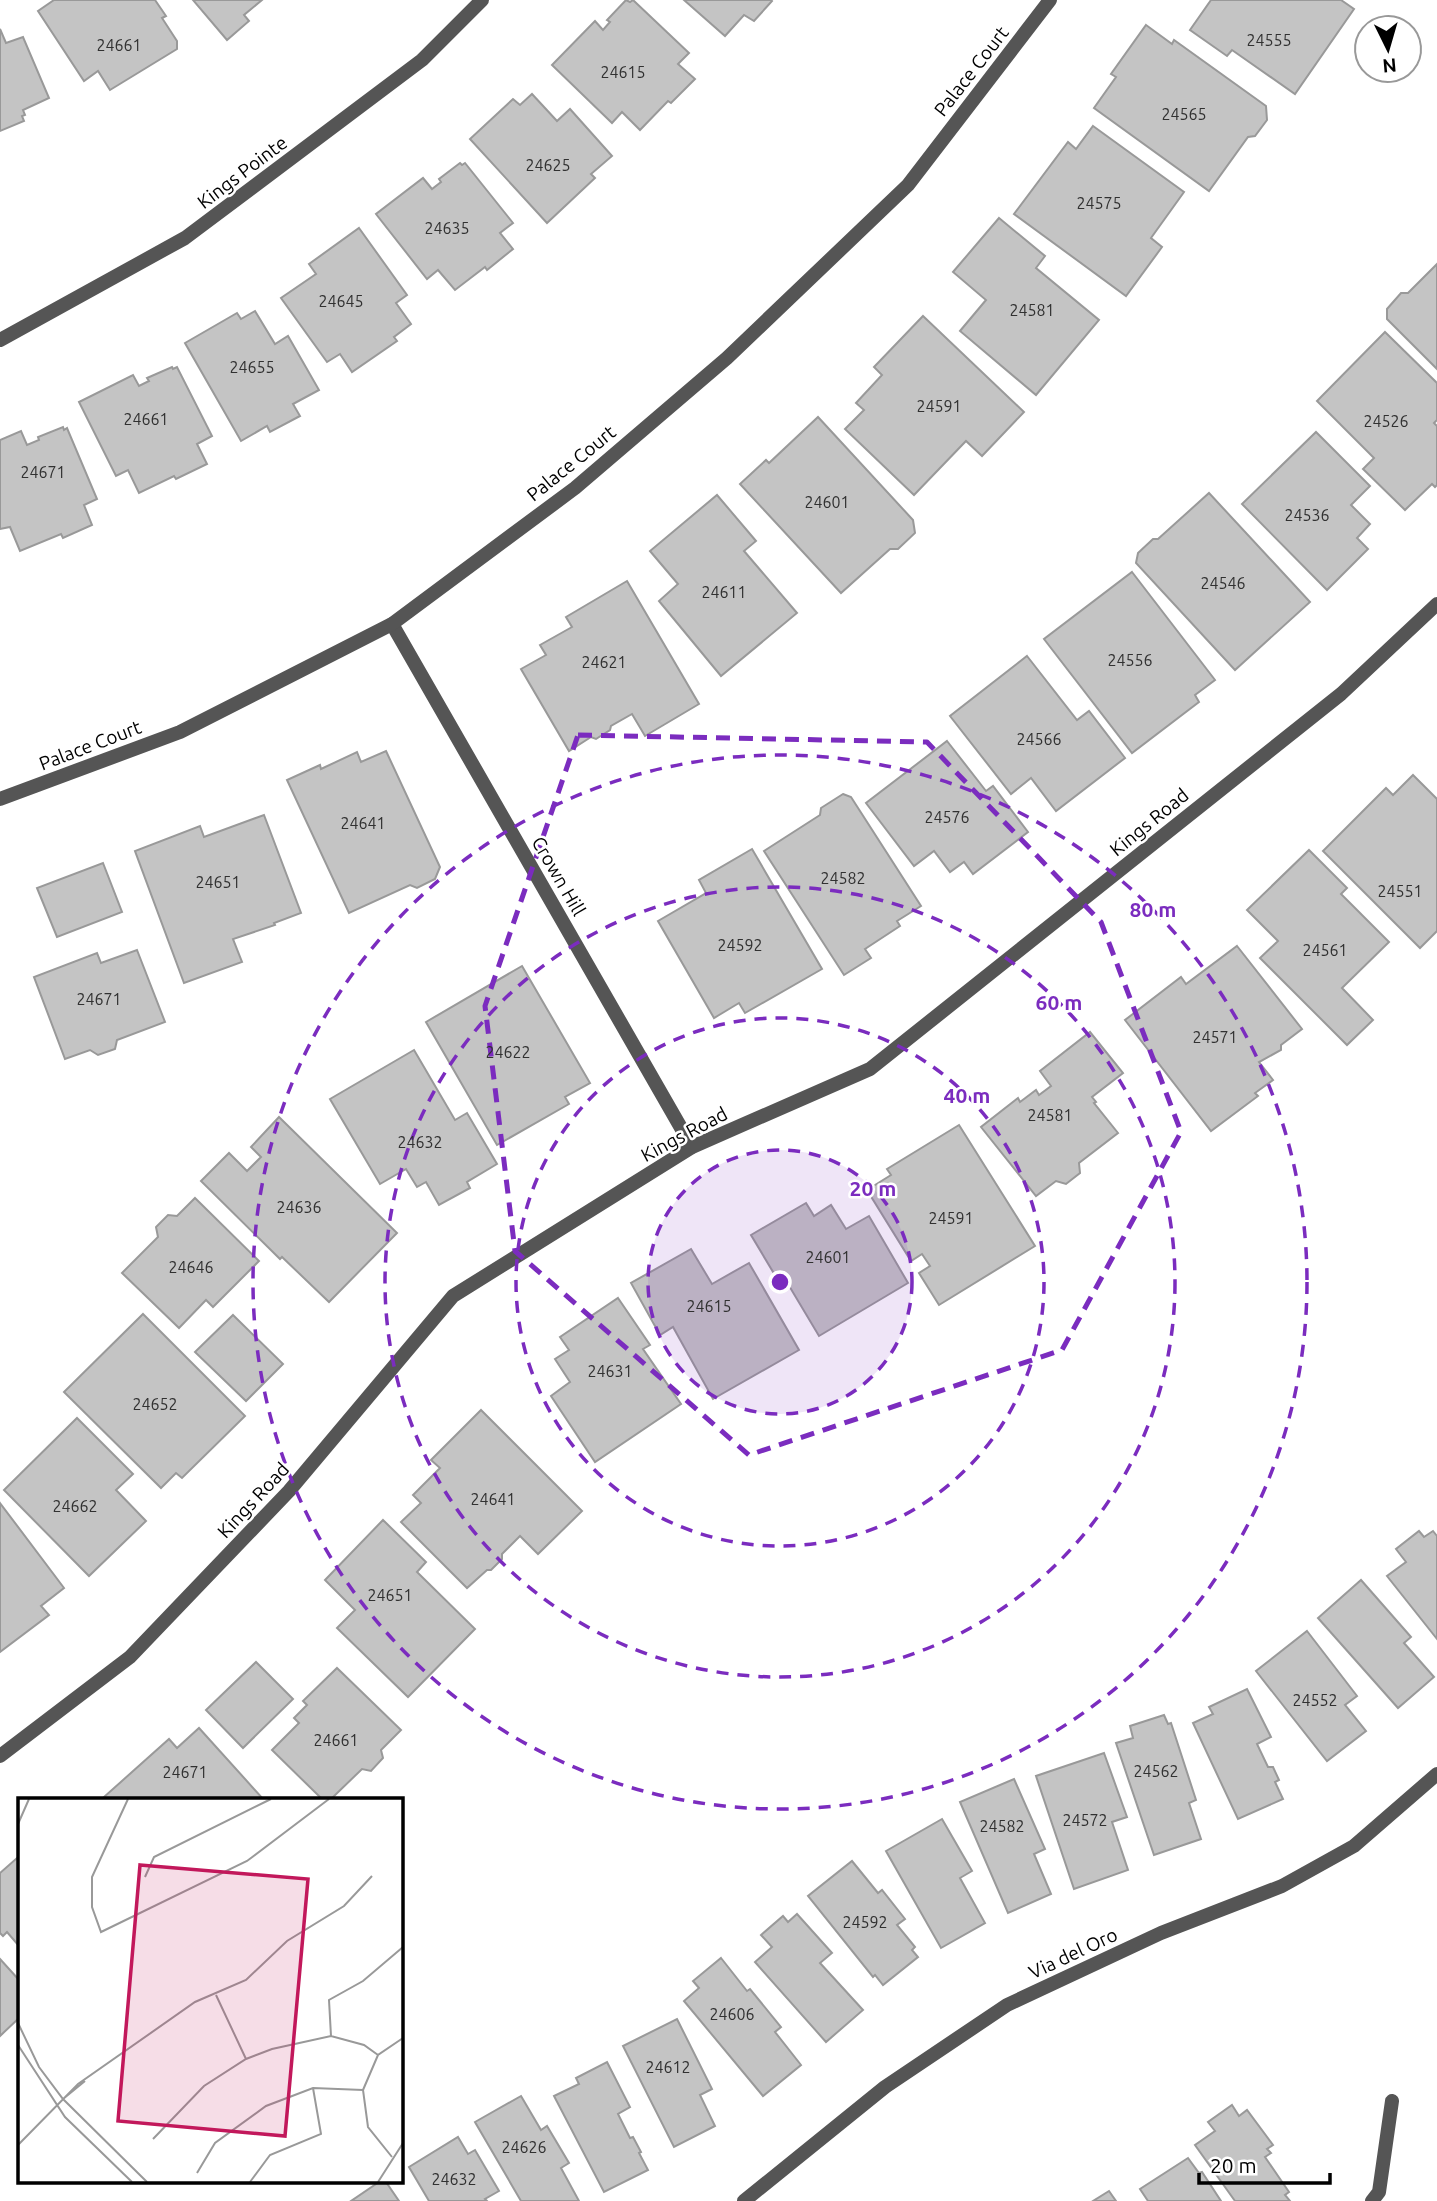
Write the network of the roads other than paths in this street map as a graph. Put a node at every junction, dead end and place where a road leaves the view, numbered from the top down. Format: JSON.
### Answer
{"nodes":[{"id":1,"x":482,"y":0,"type":"edge"},
{"id":2,"x":1050,"y":0,"type":"edge"},
{"id":3,"x":0,"y":340,"type":"edge"},
{"id":4,"x":1437,"y":604,"type":"edge"},
{"id":5,"x":392,"y":624,"type":"junction"},
{"id":6,"x":0,"y":799,"type":"edge"},
{"id":7,"x":692,"y":1147,"type":"junction"},
{"id":8,"x":0,"y":1756,"type":"edge"},
{"id":9,"x":1437,"y":1774,"type":"edge"},
{"id":10,"x":1392,"y":2101,"type":"dead end"},
{"id":11,"x":744,"y":2201,"type":"edge"},
{"id":12,"x":1372,"y":2201,"type":"edge"}],
"edges":[{"from":1,"to":3,"type":"street","name":"Kings Pointe"},
{"from":2,"to":5,"type":"street","name":"Palace Court"},
{"from":4,"to":7,"type":"street","name":"Kings Road"},
{"from":5,"to":6,"type":"street","name":"Palace Court"},
{"from":5,"to":7,"type":"street","name":"Crown Hill"},
{"from":7,"to":8,"type":"street","name":"Kings Road"},
{"from":9,"to":11,"type":"street","name":"Via del Oro"},
{"from":10,"to":12,"type":"street"}]}
